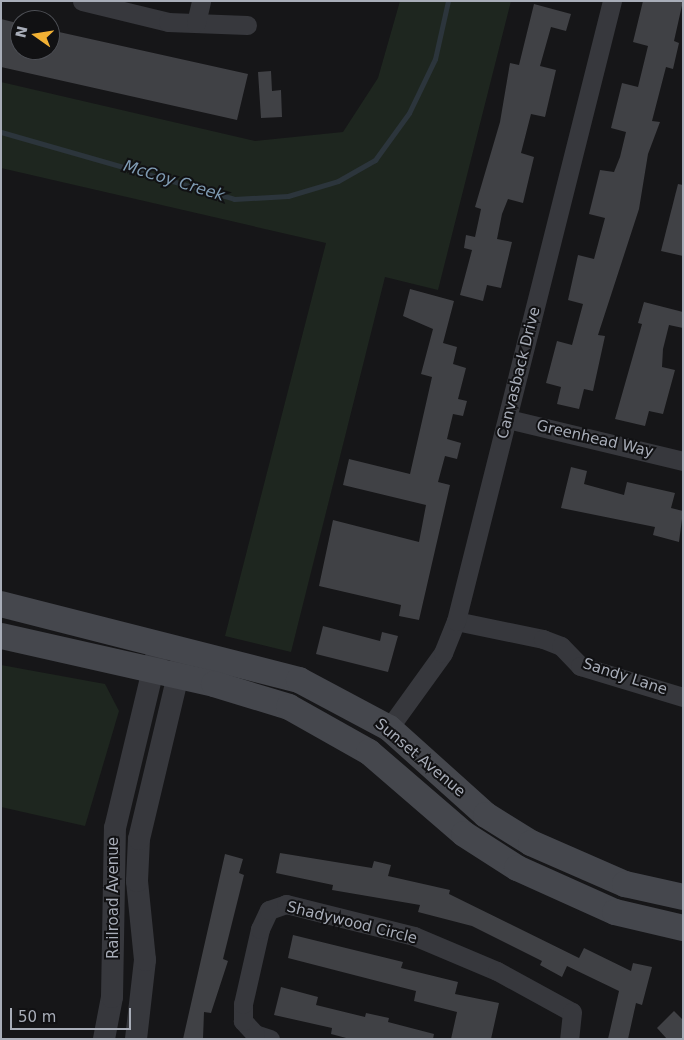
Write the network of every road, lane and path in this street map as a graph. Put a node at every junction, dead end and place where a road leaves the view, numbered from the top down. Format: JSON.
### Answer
{"nodes":[{"id":1,"x":82,"y":1,"type":"edge"},
{"id":2,"x":201,"y":1,"type":"edge"},
{"id":3,"x":612,"y":1,"type":"edge"},
{"id":4,"x":196,"y":23,"type":"junction"},
{"id":5,"x":247,"y":25,"type":"dead end"},
{"id":6,"x":508,"y":419,"type":"junction"},
{"id":7,"x":683,"y":461,"type":"edge"},
{"id":8,"x":1,"y":604,"type":"edge"},
{"id":9,"x":456,"y":621,"type":"junction"},
{"id":10,"x":1,"y":636,"type":"edge"},
{"id":11,"x":172,"y":645,"type":"junction"},
{"id":12,"x":165,"y":673,"type":"junction"},
{"id":13,"x":683,"y":697,"type":"edge"},
{"id":14,"x":389,"y":728,"type":"junction"},
{"id":15,"x":683,"y":897,"type":"edge"},
{"id":16,"x":683,"y":928,"type":"edge"},
{"id":17,"x":104,"y":1039,"type":"edge"},
{"id":18,"x":136,"y":1039,"type":"edge"},
{"id":19,"x":270,"y":1039,"type":"edge"},
{"id":20,"x":569,"y":1039,"type":"edge"}],
"edges":[{"from":1,"to":4,"type":"street"},
{"from":2,"to":4,"type":"street"},
{"from":3,"to":6,"type":"street","name":"Canvasback Drive"},
{"from":4,"to":5,"type":"street"},
{"from":6,"to":7,"type":"street","name":"Greenhead Way"},
{"from":6,"to":9,"type":"street","name":"Canvasback Drive"},
{"from":8,"to":11,"type":"main road","name":"Sunset Avenue"},
{"from":9,"to":13,"type":"street","name":"Sandy Lane"},
{"from":9,"to":14,"type":"street","name":"Canvasback Drive"},
{"from":10,"to":12,"type":"main road","name":"Sunset Avenue"},
{"from":11,"to":12,"type":"street","name":"Railroad Avenue"},
{"from":11,"to":14,"type":"main road","name":"Sunset Avenue"},
{"from":12,"to":16,"type":"main road","name":"Sunset Avenue"},
{"from":12,"to":17,"type":"street","name":"Railroad Avenue"},
{"from":12,"to":18,"type":"street","name":"Railroad Avenue"},
{"from":14,"to":15,"type":"main road","name":"Sunset Avenue"},
{"from":19,"to":20,"type":"street","name":"Shadywood Circle"}]}
